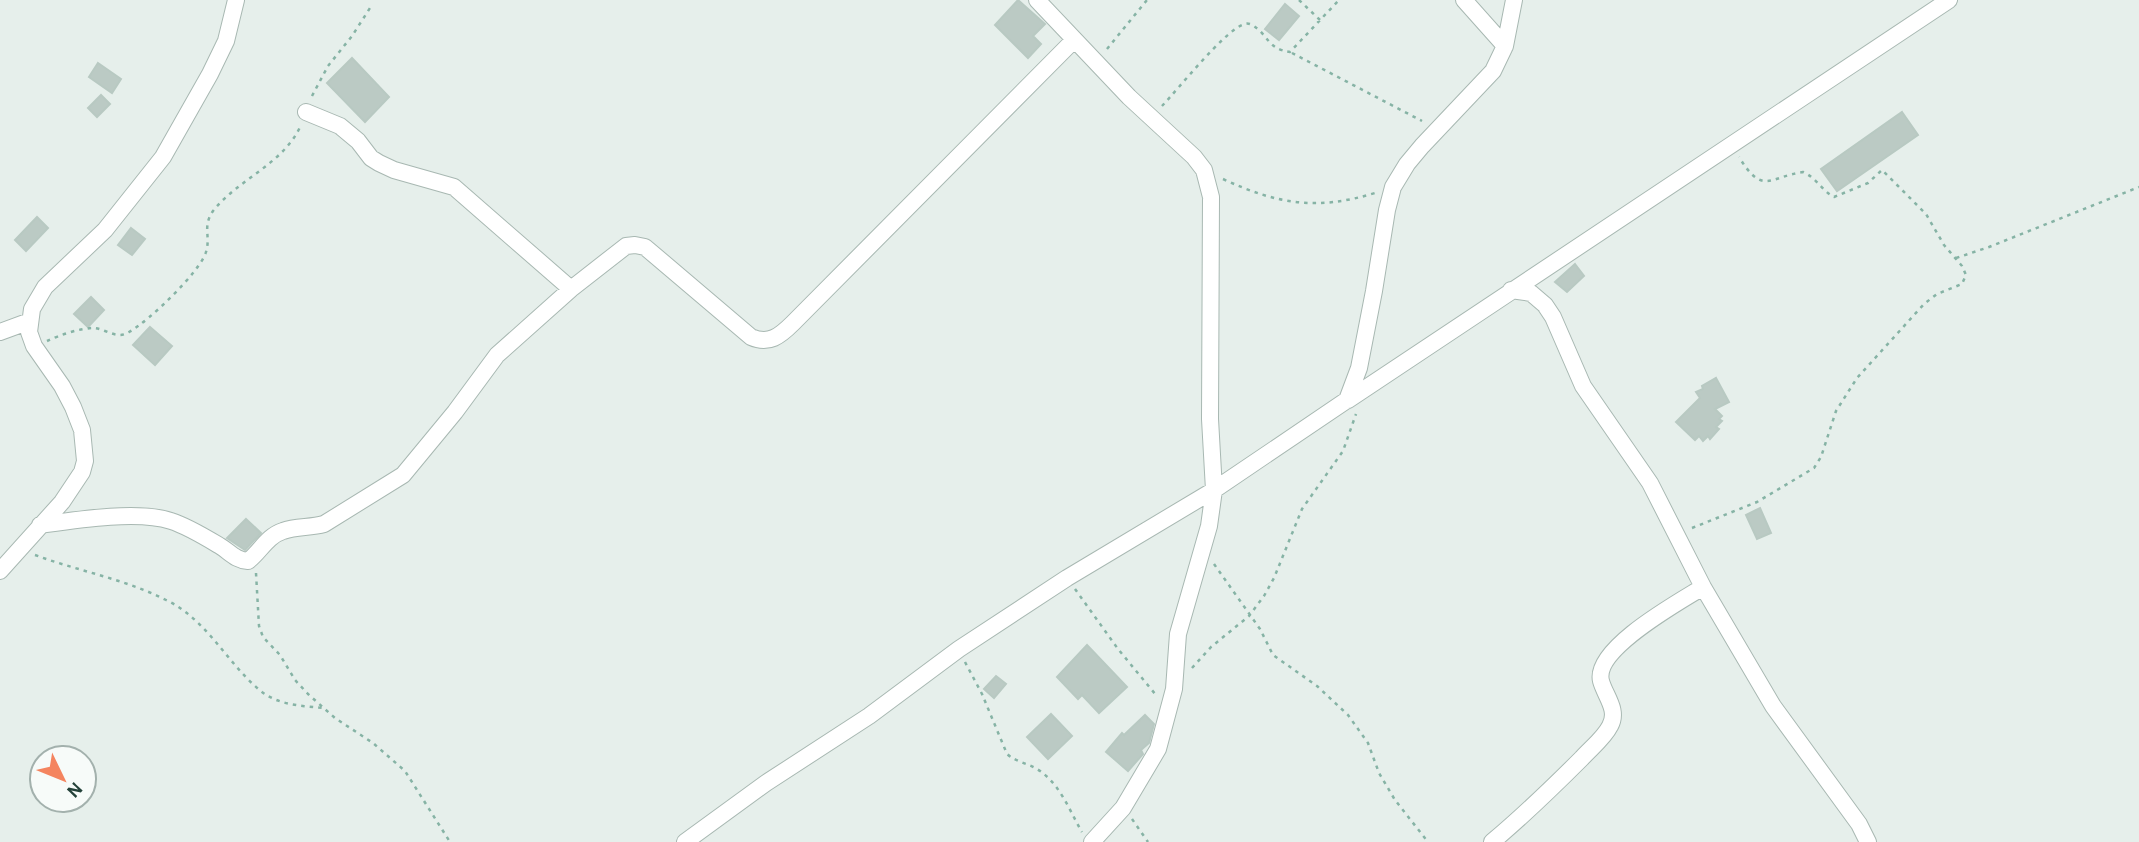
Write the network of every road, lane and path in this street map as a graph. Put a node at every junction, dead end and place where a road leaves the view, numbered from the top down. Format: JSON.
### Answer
{"nodes":[{"id":1,"x":236,"y":0,"type":"edge"},
{"id":2,"x":1037,"y":0,"type":"edge"},
{"id":3,"x":1147,"y":0,"type":"edge"},
{"id":4,"x":1299,"y":0,"type":"edge"},
{"id":5,"x":1339,"y":0,"type":"edge"},
{"id":6,"x":1464,"y":0,"type":"edge"},
{"id":7,"x":1514,"y":0,"type":"edge"},
{"id":8,"x":1949,"y":0,"type":"edge"},
{"id":9,"x":370,"y":8,"type":"dead end"},
{"id":10,"x":1320,"y":20,"type":"junction"},
{"id":11,"x":1074,"y":40,"type":"junction"},
{"id":12,"x":1505,"y":46,"type":"junction"},
{"id":13,"x":1290,"y":52,"type":"junction"},
{"id":14,"x":1096,"y":62,"type":"junction"},
{"id":15,"x":306,"y":112,"type":"junction"},
{"id":16,"x":1151,"y":118,"type":"junction"},
{"id":17,"x":1437,"y":129,"type":"junction"},
{"id":18,"x":1731,"y":144,"type":"junction"},
{"id":19,"x":1204,"y":170,"type":"junction"},
{"id":20,"x":1393,"y":187,"type":"junction"},
{"id":21,"x":2139,"y":187,"type":"edge"},
{"id":22,"x":1955,"y":258,"type":"junction"},
{"id":23,"x":571,"y":289,"type":"junction"},
{"id":24,"x":1511,"y":290,"type":"junction"},
{"id":25,"x":30,"y":321,"type":"junction"},
{"id":26,"x":0,"y":332,"type":"edge"},
{"id":27,"x":34,"y":346,"type":"junction"},
{"id":28,"x":1363,"y":390,"type":"junction"},
{"id":29,"x":1347,"y":400,"type":"junction"},
{"id":30,"x":1214,"y":490,"type":"junction"},
{"id":31,"x":40,"y":525,"type":"junction"},
{"id":32,"x":1676,"y":534,"type":"junction"},
{"id":33,"x":19,"y":549,"type":"junction"},
{"id":34,"x":255,"y":556,"type":"junction"},
{"id":35,"x":1213,"y":558,"type":"dead end"},
{"id":36,"x":0,"y":571,"type":"edge"},
{"id":37,"x":1067,"y":578,"type":"junction"},
{"id":38,"x":1703,"y":587,"type":"junction"},
{"id":39,"x":1249,"y":616,"type":"junction"},
{"id":40,"x":959,"y":649,"type":"junction"},
{"id":41,"x":1174,"y":689,"type":"junction"},
{"id":42,"x":324,"y":709,"type":"junction"},
{"id":43,"x":1170,"y":712,"type":"junction"},
{"id":44,"x":1123,"y":808,"type":"junction"},
{"id":45,"x":1087,"y":837,"type":"edge"},
{"id":46,"x":450,"y":842,"type":"edge"},
{"id":47,"x":685,"y":842,"type":"edge"},
{"id":48,"x":1148,"y":842,"type":"edge"},
{"id":49,"x":1428,"y":842,"type":"edge"},
{"id":50,"x":1492,"y":842,"type":"edge"},
{"id":51,"x":1868,"y":842,"type":"edge"}],
"edges":[{"from":1,"to":25,"type":"street"},
{"from":2,"to":11,"type":"street"},
{"from":3,"to":14,"type":"path"},
{"from":4,"to":10,"type":"path"},
{"from":5,"to":10,"type":"path"},
{"from":6,"to":12,"type":"street"},
{"from":7,"to":12,"type":"street"},
{"from":8,"to":18,"type":"street"},
{"from":9,"to":15,"type":"path"},
{"from":10,"to":13,"type":"path"},
{"from":11,"to":14,"type":"street"},
{"from":11,"to":23,"type":"street"},
{"from":12,"to":17,"type":"street"},
{"from":13,"to":16,"type":"path"},
{"from":13,"to":17,"type":"path"},
{"from":14,"to":16,"type":"street"},
{"from":15,"to":23,"type":"street"},
{"from":15,"to":27,"type":"path"},
{"from":16,"to":19,"type":"street"},
{"from":17,"to":20,"type":"street"},
{"from":18,"to":22,"type":"path"},
{"from":18,"to":24,"type":"street"},
{"from":19,"to":20,"type":"path"},
{"from":19,"to":30,"type":"street"},
{"from":20,"to":29,"type":"street"},
{"from":21,"to":22,"type":"path"},
{"from":22,"to":32,"type":"path"},
{"from":23,"to":34,"type":"street"},
{"from":24,"to":28,"type":"street"},
{"from":24,"to":32,"type":"street"},
{"from":25,"to":26,"type":"street"},
{"from":25,"to":27,"type":"street"},
{"from":27,"to":31,"type":"street"},
{"from":28,"to":29,"type":"street"},
{"from":28,"to":39,"type":"path"},
{"from":29,"to":30,"type":"street"},
{"from":30,"to":37,"type":"street"},
{"from":30,"to":41,"type":"street"},
{"from":31,"to":33,"type":"street"},
{"from":31,"to":34,"type":"street"},
{"from":32,"to":38,"type":"street"},
{"from":33,"to":36,"type":"street"},
{"from":33,"to":42,"type":"path"},
{"from":34,"to":42,"type":"path"},
{"from":35,"to":39,"type":"path"},
{"from":37,"to":40,"type":"street"},
{"from":37,"to":43,"type":"path"},
{"from":38,"to":50,"type":"street"},
{"from":38,"to":51,"type":"street"},
{"from":39,"to":41,"type":"path"},
{"from":39,"to":49,"type":"path"},
{"from":40,"to":45,"type":"path"},
{"from":40,"to":47,"type":"street"},
{"from":41,"to":43,"type":"street"},
{"from":42,"to":46,"type":"path"},
{"from":43,"to":44,"type":"street"},
{"from":44,"to":45,"type":"street"},
{"from":44,"to":48,"type":"path"}]}
